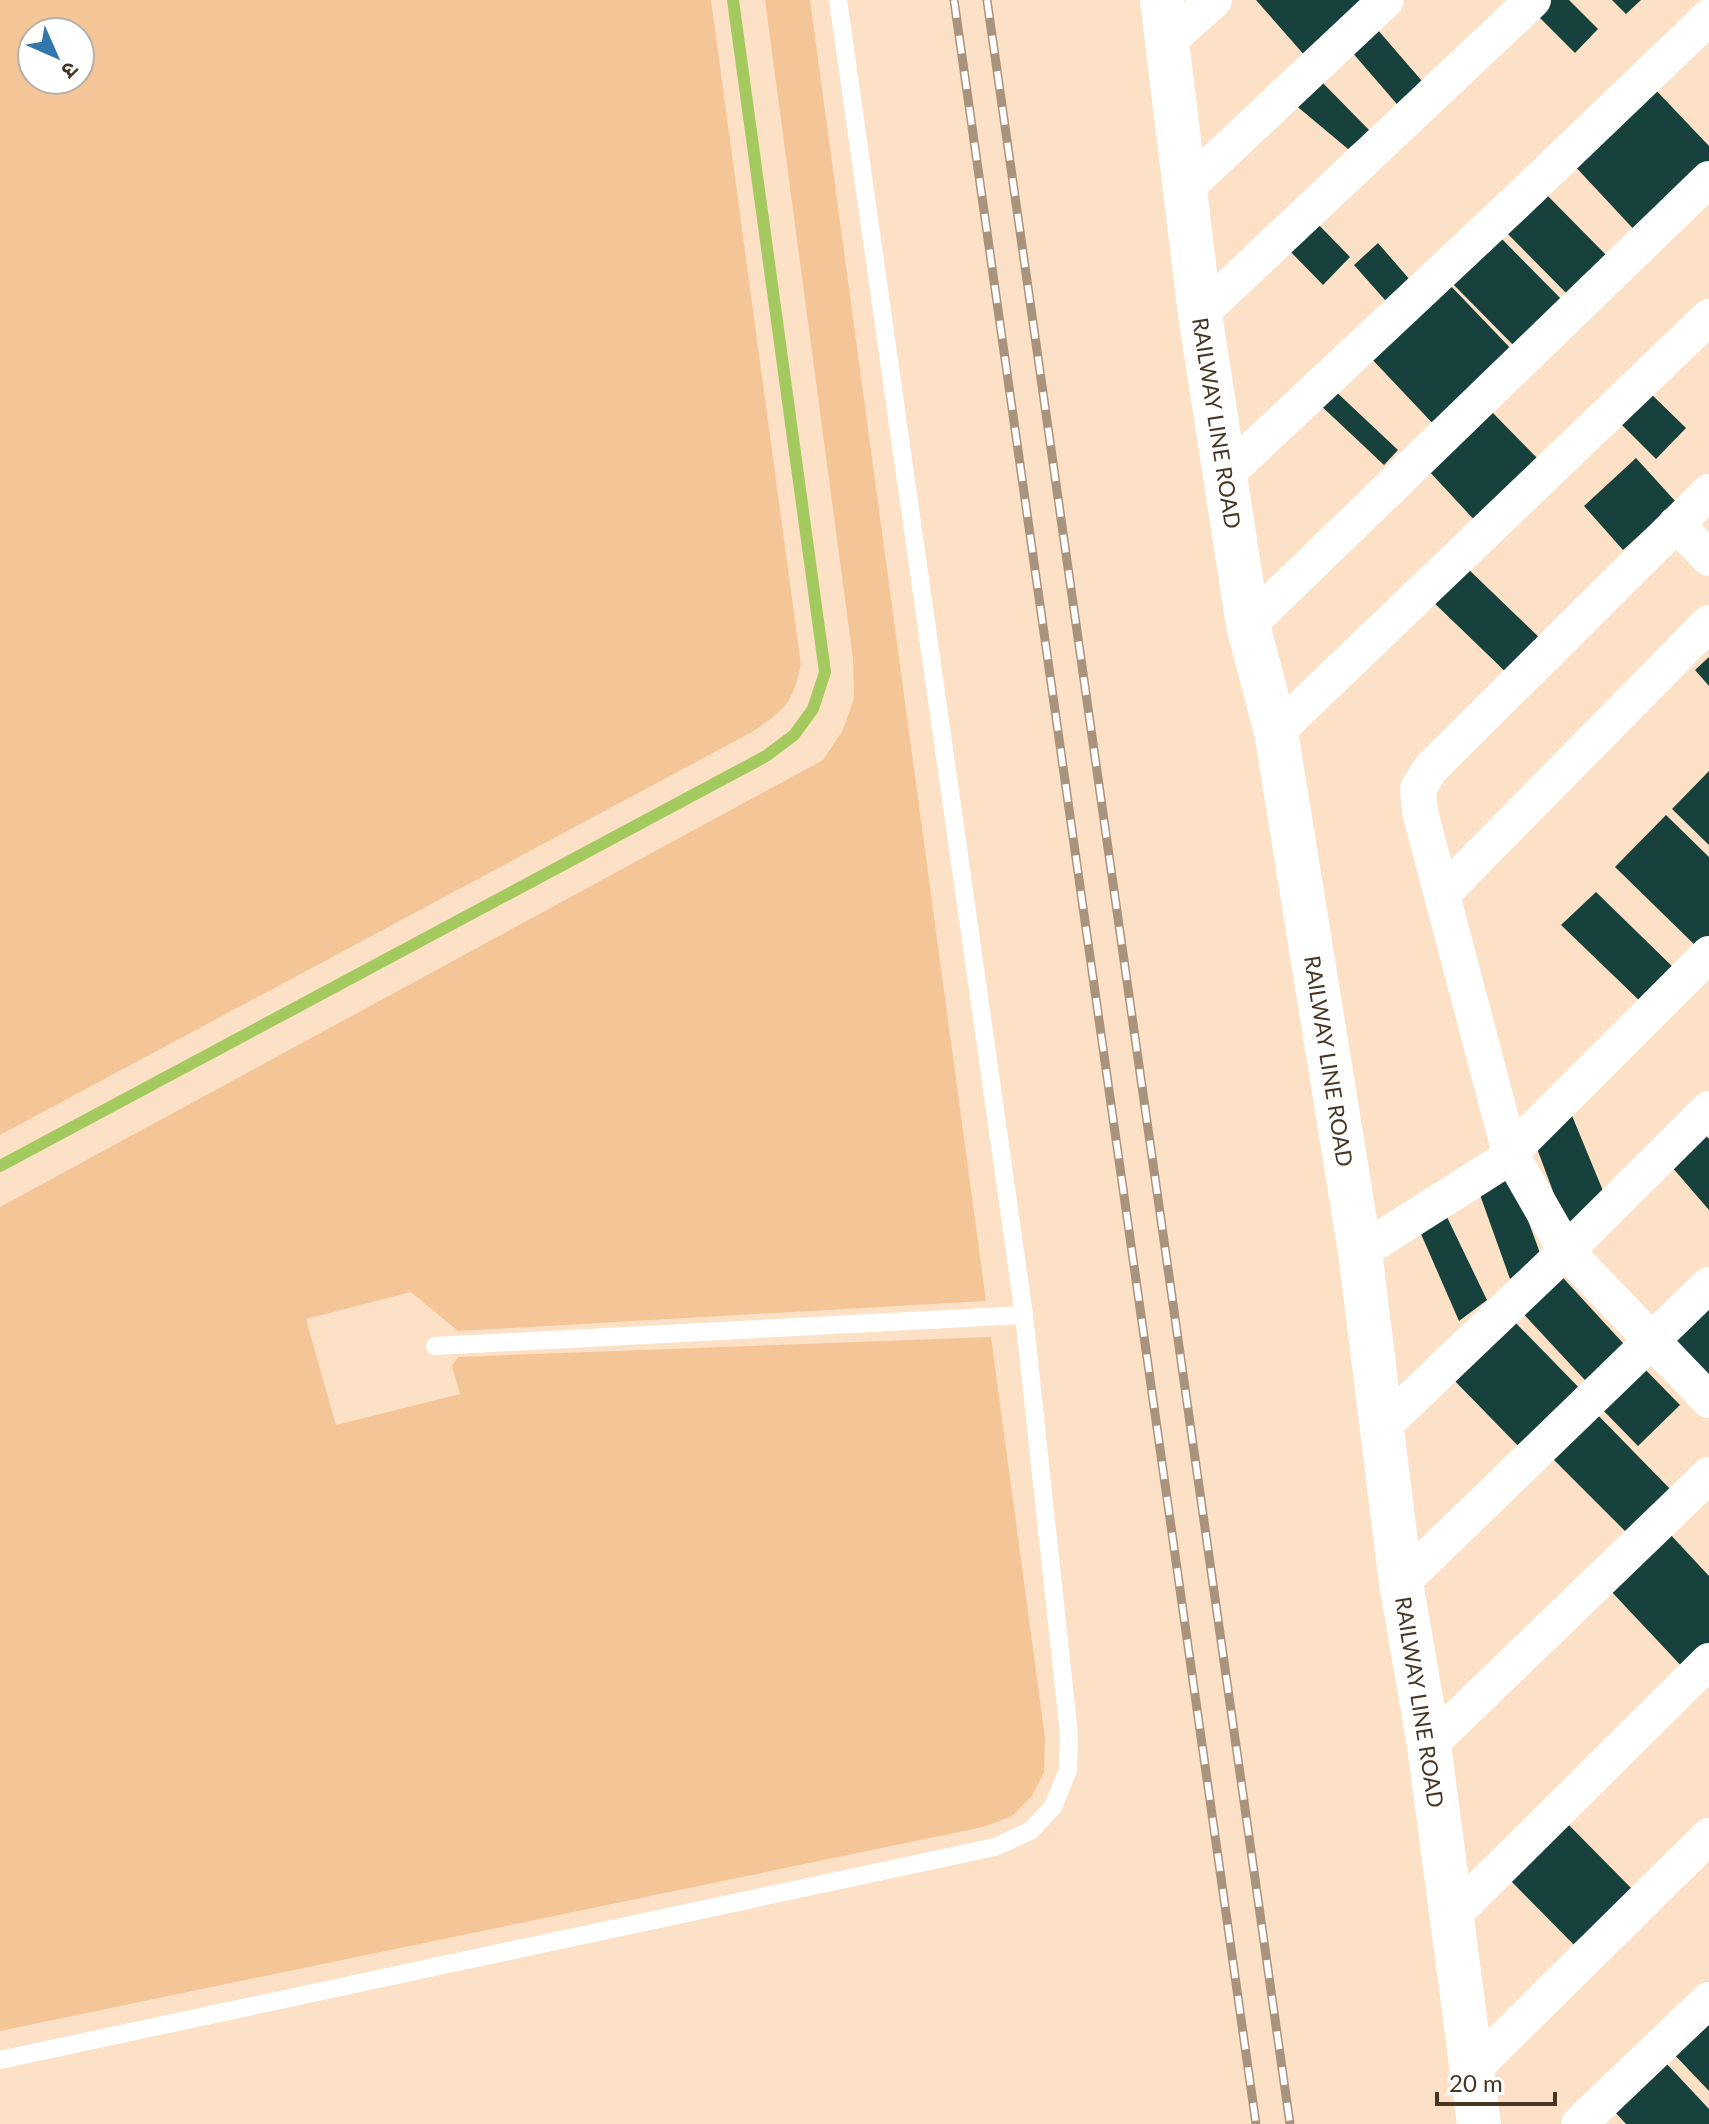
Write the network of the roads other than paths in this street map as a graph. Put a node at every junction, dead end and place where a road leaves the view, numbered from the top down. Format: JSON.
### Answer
{"nodes":[{"id":1,"x":838,"y":0,"type":"edge"},
{"id":2,"x":1214,"y":0,"type":"edge"},
{"id":3,"x":1386,"y":0,"type":"edge"},
{"id":4,"x":1533,"y":0,"type":"edge"},
{"id":5,"x":1709,"y":17,"type":"edge"},
{"id":6,"x":1165,"y":21,"type":"edge"},
{"id":7,"x":1709,"y":179,"type":"edge"},
{"id":8,"x":1186,"y":188,"type":"junction"},
{"id":9,"x":1200,"y":314,"type":"junction"},
{"id":10,"x":1709,"y":317,"type":"edge"},
{"id":11,"x":1225,"y":475,"type":"junction"},
{"id":12,"x":1709,"y":492,"type":"edge"},
{"id":13,"x":1676,"y":524,"type":"junction"},
{"id":14,"x":1709,"y":558,"type":"edge"},
{"id":15,"x":1709,"y":623,"type":"edge"},
{"id":16,"x":1248,"y":625,"type":"junction"},
{"id":17,"x":1276,"y":732,"type":"junction"},
{"id":18,"x":1442,"y":894,"type":"junction"},
{"id":19,"x":1709,"y":954,"type":"edge"},
{"id":20,"x":1709,"y":1109,"type":"edge"},
{"id":21,"x":1510,"y":1153,"type":"junction"},
{"id":22,"x":1566,"y":1251,"type":"junction"},
{"id":23,"x":1360,"y":1252,"type":"junction"},
{"id":24,"x":1709,"y":1285,"type":"edge"},
{"id":25,"x":1024,"y":1315,"type":"junction"},
{"id":26,"x":1651,"y":1341,"type":"junction"},
{"id":27,"x":435,"y":1346,"type":"dead end"},
{"id":28,"x":1709,"y":1400,"type":"edge"},
{"id":29,"x":1381,"y":1428,"type":"junction"},
{"id":30,"x":1709,"y":1475,"type":"edge"},
{"id":31,"x":1401,"y":1583,"type":"junction"},
{"id":32,"x":1709,"y":1661,"type":"edge"},
{"id":33,"x":1429,"y":1745,"type":"junction"},
{"id":34,"x":1709,"y":1836,"type":"edge"},
{"id":35,"x":1451,"y":1917,"type":"junction"},
{"id":36,"x":1709,"y":2000,"type":"edge"},
{"id":37,"x":0,"y":2060,"type":"edge"},
{"id":38,"x":1472,"y":2070,"type":"junction"},
{"id":39,"x":1479,"y":2124,"type":"edge"},
{"id":40,"x":1579,"y":2124,"type":"edge"}],
"edges":[{"from":1,"to":25,"type":"lane"},
{"from":2,"to":6,"type":"street"},
{"from":3,"to":8,"type":"street"},
{"from":4,"to":9,"type":"street"},
{"from":5,"to":11,"type":"street"},
{"from":6,"to":8,"type":"street","name":"RAILWAY LINE ROAD"},
{"from":7,"to":16,"type":"street"},
{"from":8,"to":9,"type":"street","name":"RAILWAY LINE ROAD"},
{"from":9,"to":11,"type":"street","name":"RAILWAY LINE ROAD"},
{"from":10,"to":17,"type":"street"},
{"from":11,"to":16,"type":"street","name":"RAILWAY LINE ROAD"},
{"from":12,"to":13,"type":"street"},
{"from":13,"to":14,"type":"street"},
{"from":13,"to":18,"type":"street"},
{"from":15,"to":18,"type":"street"},
{"from":16,"to":17,"type":"street","name":"RAILWAY LINE ROAD"},
{"from":17,"to":23,"type":"street","name":"RAILWAY LINE ROAD"},
{"from":18,"to":21,"type":"street"},
{"from":19,"to":21,"type":"street"},
{"from":20,"to":22,"type":"street"},
{"from":21,"to":22,"type":"street"},
{"from":21,"to":23,"type":"street"},
{"from":22,"to":26,"type":"street"},
{"from":22,"to":29,"type":"street"},
{"from":23,"to":29,"type":"street","name":"RAILWAY LINE ROAD"},
{"from":24,"to":26,"type":"street"},
{"from":25,"to":27,"type":"lane"},
{"from":25,"to":37,"type":"lane"},
{"from":26,"to":28,"type":"street"},
{"from":26,"to":31,"type":"street"},
{"from":29,"to":31,"type":"street","name":"RAILWAY LINE ROAD"},
{"from":30,"to":33,"type":"street"},
{"from":31,"to":33,"type":"street","name":"RAILWAY LINE ROAD"},
{"from":32,"to":35,"type":"street"},
{"from":33,"to":35,"type":"street","name":"RAILWAY LINE ROAD"},
{"from":34,"to":38,"type":"street"},
{"from":35,"to":38,"type":"street","name":"RAILWAY LINE ROAD"},
{"from":36,"to":40,"type":"street"},
{"from":38,"to":39,"type":"street","name":"RAILWAY LINE ROAD"}]}
